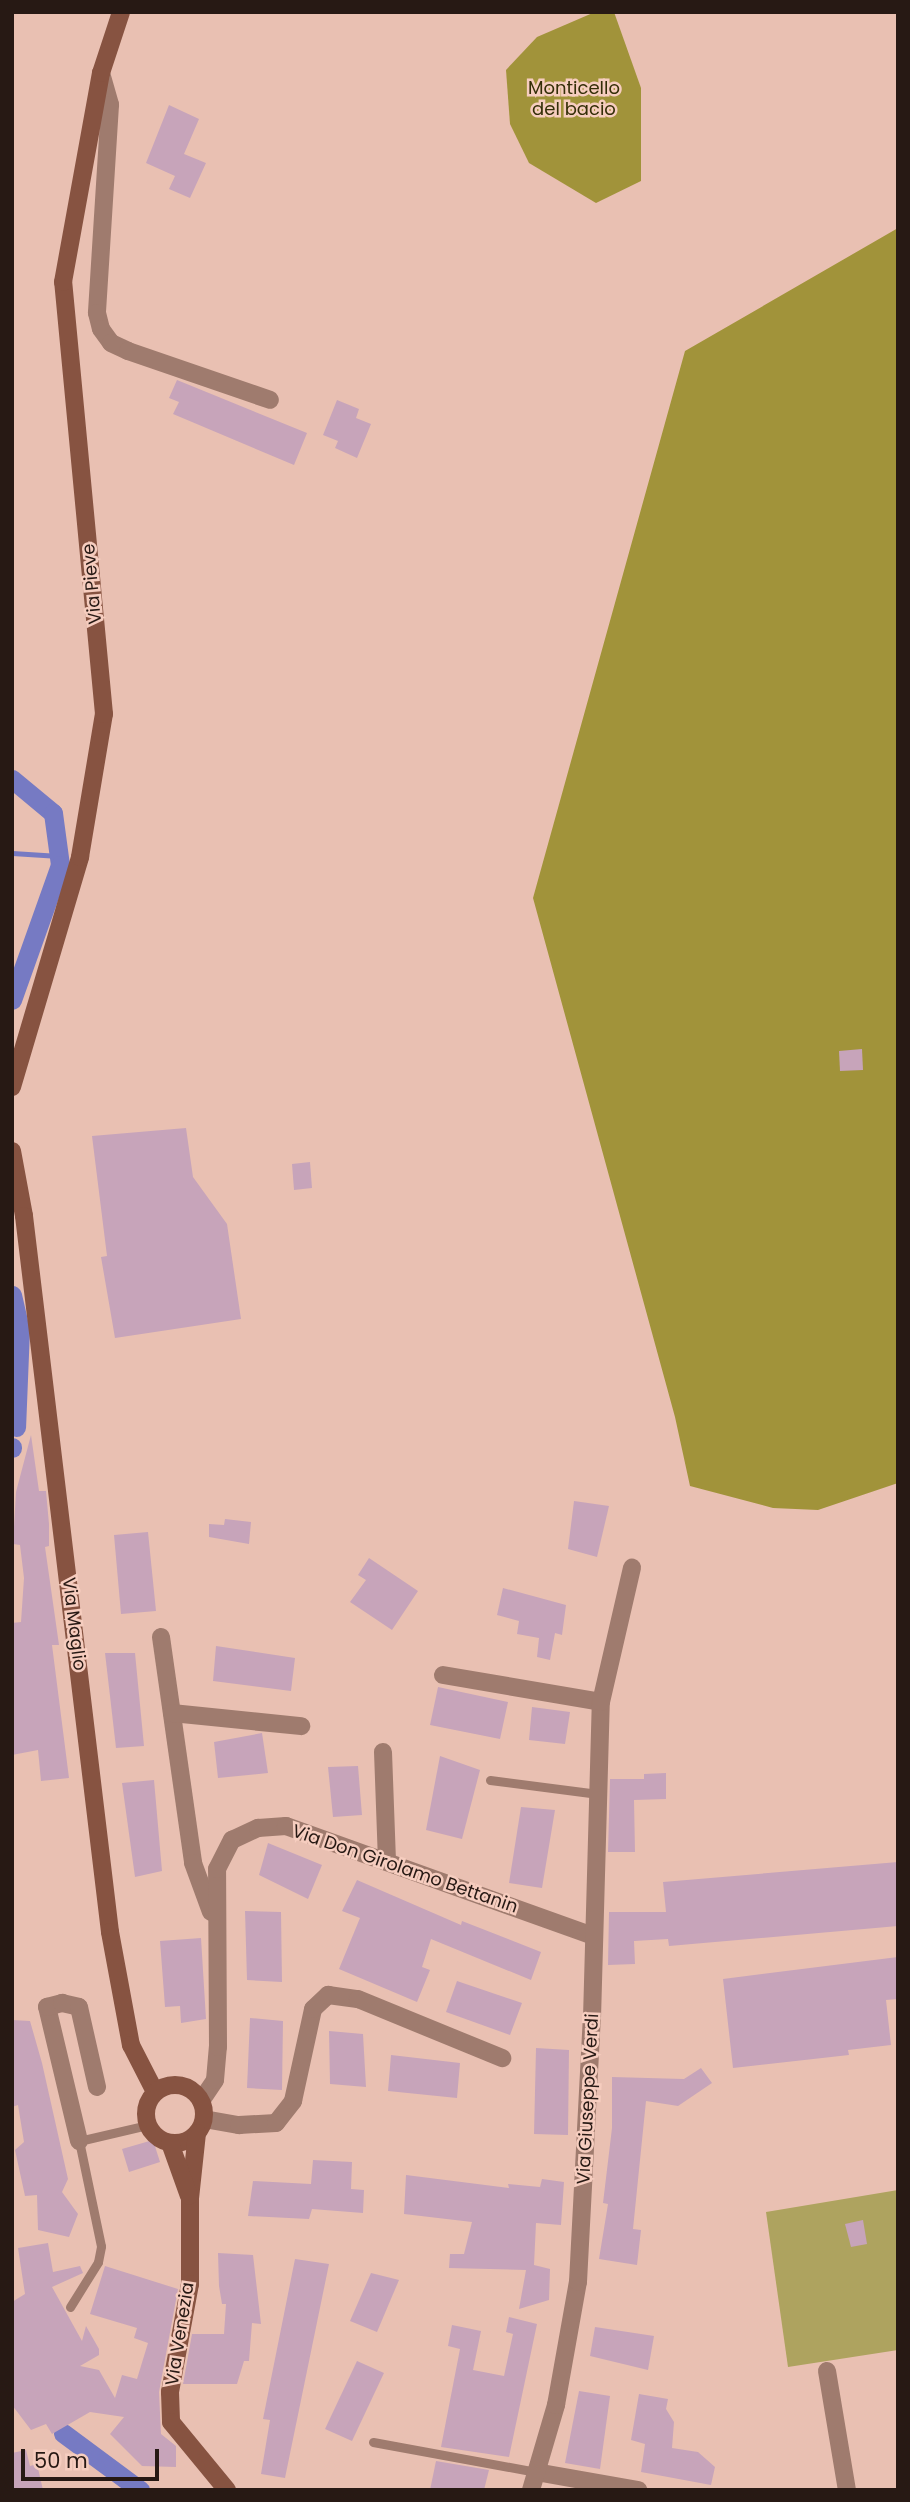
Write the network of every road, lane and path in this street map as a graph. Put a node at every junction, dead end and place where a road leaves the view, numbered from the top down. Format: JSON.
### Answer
{"nodes":[{"id":1,"x":121,"y":12,"type":"edge"},
{"id":2,"x":101,"y":73,"type":"junction"},
{"id":3,"x":270,"y":400,"type":"dead end"},
{"id":4,"x":12,"y":1087,"type":"edge"},
{"id":5,"x":12,"y":1150,"type":"edge"},
{"id":6,"x":632,"y":1568,"type":"dead end"},
{"id":7,"x":161,"y":1637,"type":"dead end"},
{"id":8,"x":443,"y":1675,"type":"dead end"},
{"id":9,"x":601,"y":1702,"type":"junction"},
{"id":10,"x":172,"y":1713,"type":"junction"},
{"id":11,"x":302,"y":1726,"type":"dead end"},
{"id":12,"x":383,"y":1752,"type":"dead end"},
{"id":13,"x":490,"y":1780,"type":"dead end"},
{"id":14,"x":598,"y":1794,"type":"junction"},
{"id":15,"x":387,"y":1862,"type":"junction"},
{"id":16,"x":215,"y":1926,"type":"junction"},
{"id":17,"x":593,"y":1936,"type":"junction"},
{"id":18,"x":502,"y":2058,"type":"dead end"},
{"id":19,"x":97,"y":2087,"type":"dead end"},
{"id":20,"x":155,"y":2092,"type":"junction"},
{"id":21,"x":201,"y":2118,"type":"junction"},
{"id":22,"x":148,"y":2125,"type":"junction"},
{"id":23,"x":79,"y":2141,"type":"junction"},
{"id":24,"x":170,"y":2143,"type":"junction"},
{"id":25,"x":190,"y":2199,"type":"junction"},
{"id":26,"x":70,"y":2307,"type":"dead end"},
{"id":27,"x":827,"y":2371,"type":"dead end"},
{"id":28,"x":373,"y":2442,"type":"dead end"},
{"id":29,"x":536,"y":2472,"type":"junction"},
{"id":30,"x":228,"y":2490,"type":"edge"},
{"id":31,"x":531,"y":2490,"type":"edge"},
{"id":32,"x":638,"y":2490,"type":"edge"},
{"id":33,"x":847,"y":2490,"type":"edge"}],
"edges":[{"from":1,"to":2,"type":"street","name":"Via Pieve"},
{"from":2,"to":3,"type":"street"},
{"from":2,"to":4,"type":"street","name":"Via Pieve"},
{"from":5,"to":20,"type":"street","name":"Via Maglio"},
{"from":6,"to":9,"type":"street","name":"Via Giuseppe Verdi"},
{"from":7,"to":10,"type":"street"},
{"from":8,"to":9,"type":"street"},
{"from":9,"to":14,"type":"street","name":"Via Giuseppe Verdi"},
{"from":10,"to":11,"type":"street"},
{"from":10,"to":16,"type":"street"},
{"from":12,"to":15,"type":"street"},
{"from":13,"to":14,"type":"lane"},
{"from":14,"to":17,"type":"street","name":"Via Giuseppe Verdi"},
{"from":15,"to":16,"type":"street","name":"Via Don Girolamo Bettanin"},
{"from":15,"to":17,"type":"street","name":"Via Don Girolamo Bettanin"},
{"from":16,"to":21,"type":"street","name":"Via Don Girolamo Bettanin"},
{"from":17,"to":29,"type":"street","name":"Via Giuseppe Verdi"},
{"from":18,"to":21,"type":"street"},
{"from":19,"to":23,"type":"street"},
{"from":20,"to":21,"type":"street"},
{"from":20,"to":22,"type":"street"},
{"from":21,"to":24,"type":"street"},
{"from":21,"to":25,"type":"street","name":"Via Venezia"},
{"from":22,"to":23,"type":"lane"},
{"from":22,"to":24,"type":"street"},
{"from":23,"to":26,"type":"lane"},
{"from":24,"to":25,"type":"street","name":"Via Venezia"},
{"from":25,"to":30,"type":"street","name":"Via Venezia"},
{"from":27,"to":33,"type":"street"},
{"from":28,"to":29,"type":"lane"},
{"from":29,"to":31,"type":"street","name":"Via Giuseppe Verdi"},
{"from":29,"to":32,"type":"street"}]}
